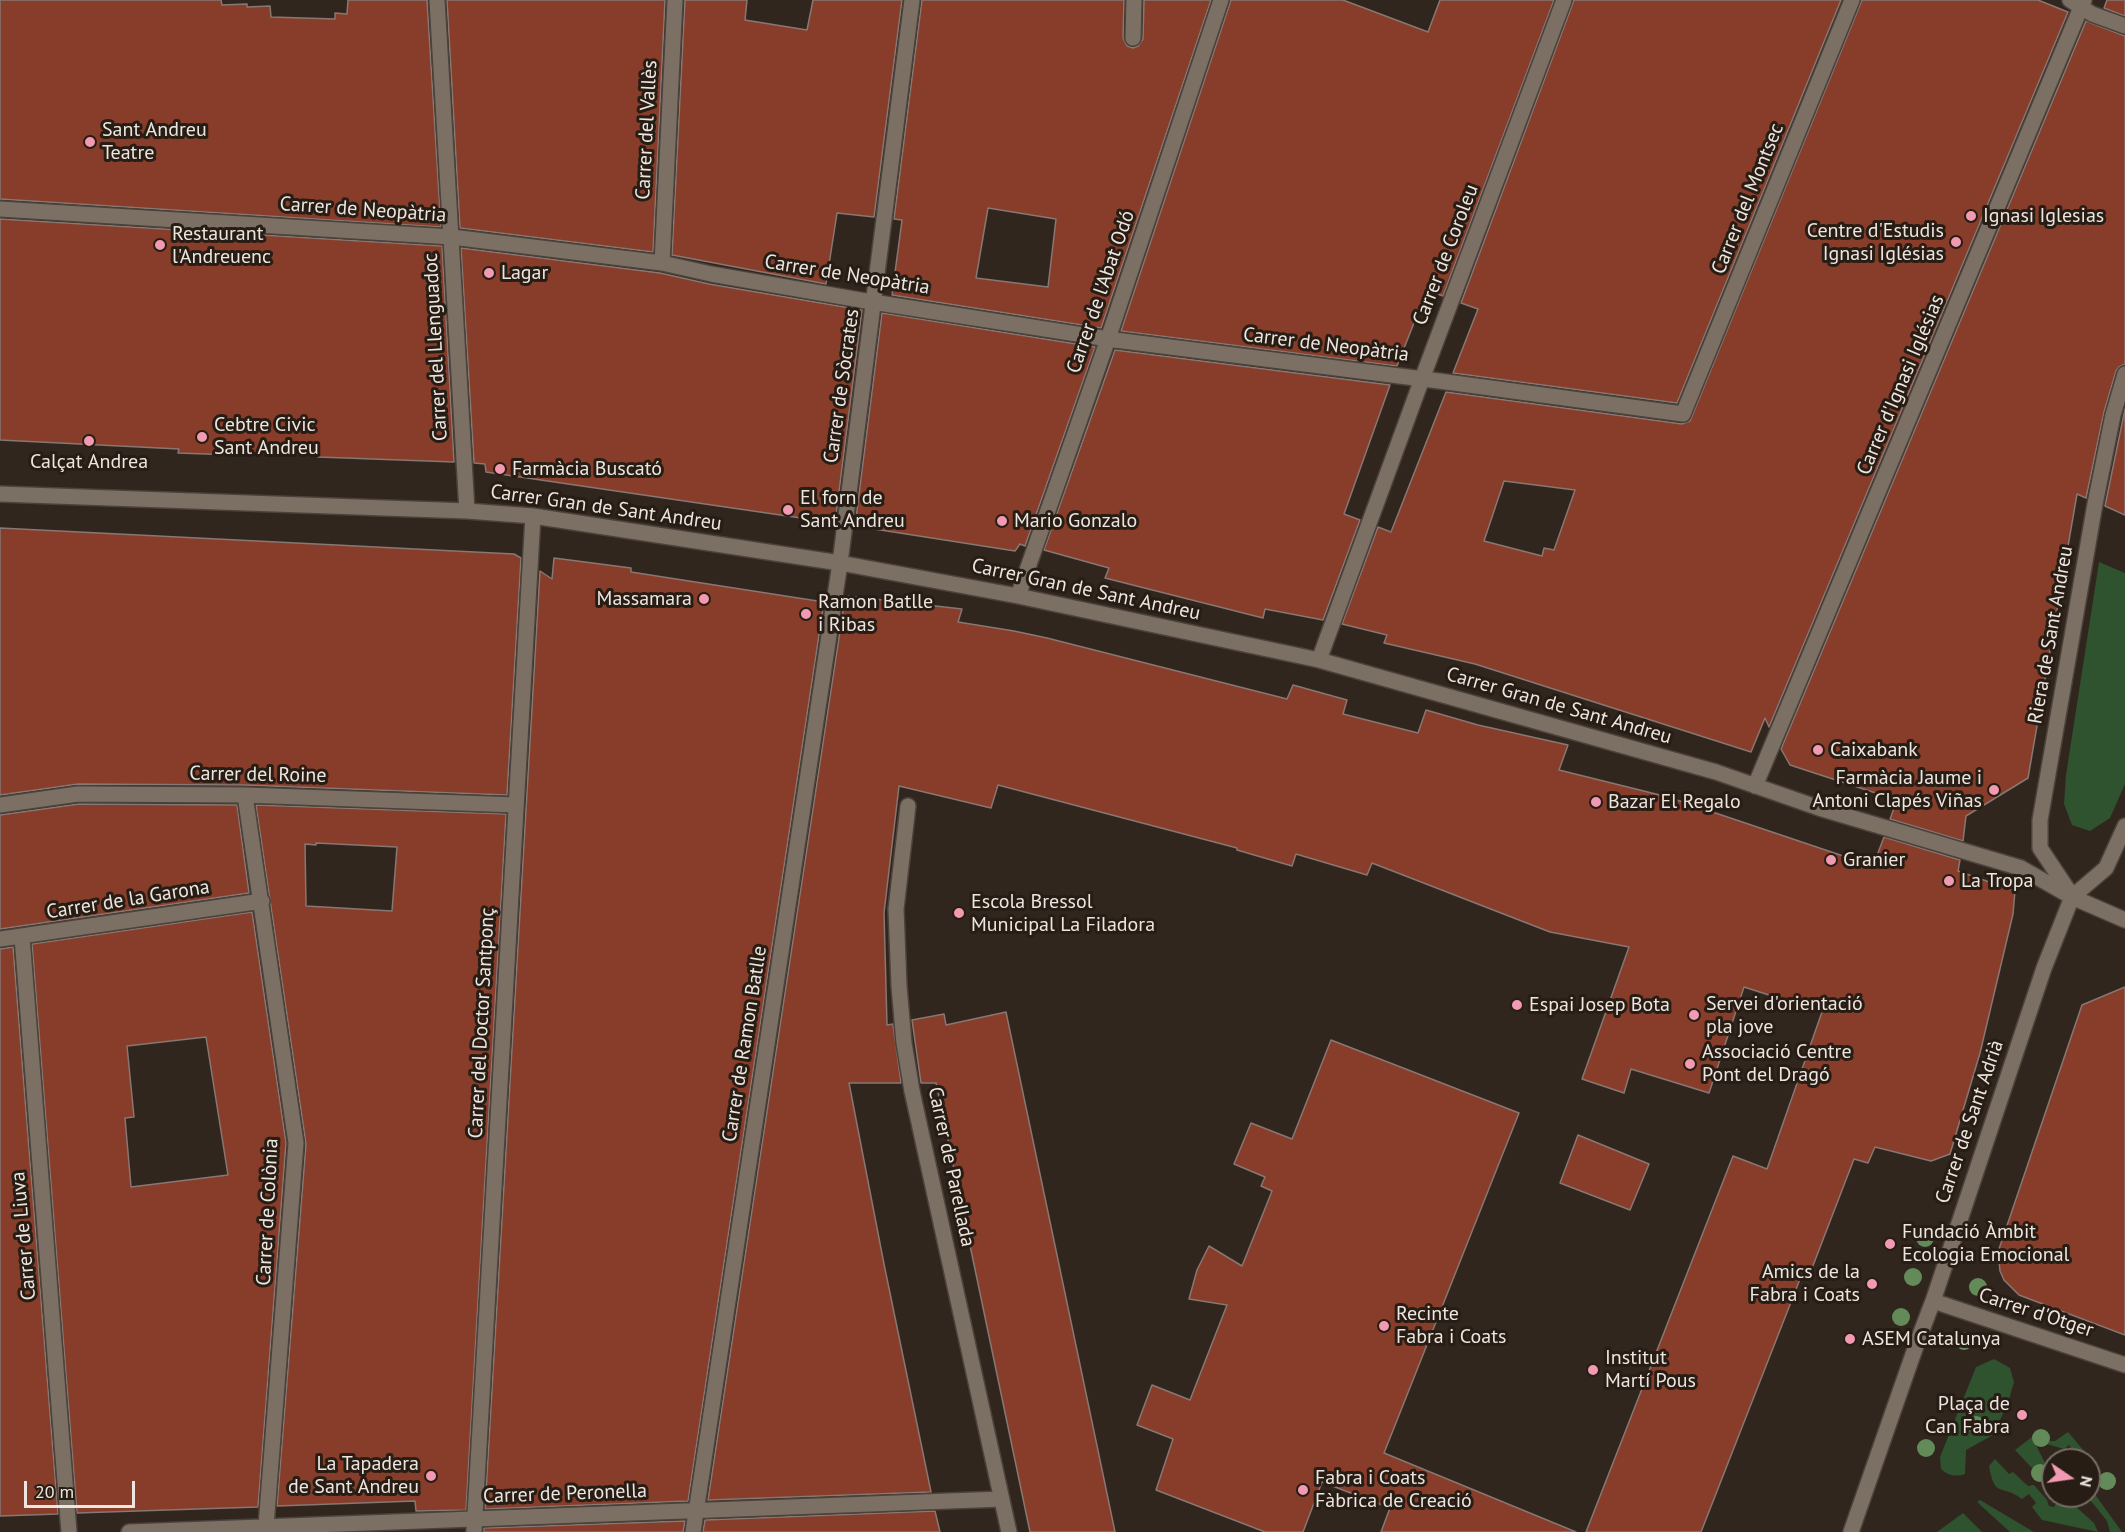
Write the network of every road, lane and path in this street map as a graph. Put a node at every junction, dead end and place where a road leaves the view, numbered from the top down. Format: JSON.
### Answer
{"nodes":[{"id":1,"x":437,"y":0,"type":"edge"},
{"id":2,"x":675,"y":0,"type":"edge"},
{"id":3,"x":912,"y":0,"type":"edge"},
{"id":4,"x":1134,"y":0,"type":"edge"},
{"id":5,"x":1221,"y":0,"type":"edge"},
{"id":6,"x":1564,"y":0,"type":"edge"},
{"id":7,"x":1852,"y":0,"type":"edge"},
{"id":8,"x":2078,"y":3,"type":"edge"},
{"id":9,"x":2125,"y":26,"type":"edge"},
{"id":10,"x":1133,"y":38,"type":"dead end"},
{"id":11,"x":0,"y":209,"type":"edge"},
{"id":12,"x":452,"y":237,"type":"junction"},
{"id":13,"x":662,"y":263,"type":"junction"},
{"id":14,"x":874,"y":302,"type":"junction"},
{"id":15,"x":1108,"y":339,"type":"junction"},
{"id":16,"x":2125,"y":374,"type":"edge"},
{"id":17,"x":1422,"y":379,"type":"junction"},
{"id":18,"x":1683,"y":414,"type":"joint"},
{"id":19,"x":0,"y":494,"type":"edge"},
{"id":20,"x":466,"y":511,"type":"junction"},
{"id":21,"x":532,"y":516,"type":"junction"},
{"id":22,"x":840,"y":563,"type":"junction"},
{"id":23,"x":1018,"y":596,"type":"junction"},
{"id":24,"x":1319,"y":660,"type":"junction"},
{"id":25,"x":1755,"y":786,"type":"junction"},
{"id":26,"x":245,"y":795,"type":"junction"},
{"id":27,"x":0,"y":805,"type":"edge"},
{"id":28,"x":516,"y":805,"type":"junction"},
{"id":29,"x":908,"y":806,"type":"dead end"},
{"id":30,"x":2125,"y":826,"type":"edge"},
{"id":31,"x":2072,"y":897,"type":"junction"},
{"id":32,"x":261,"y":901,"type":"junction"},
{"id":33,"x":2125,"y":920,"type":"edge"},
{"id":34,"x":22,"y":937,"type":"junction"},
{"id":35,"x":0,"y":939,"type":"edge"},
{"id":36,"x":1933,"y":1301,"type":"junction"},
{"id":37,"x":2125,"y":1365,"type":"edge"},
{"id":38,"x":1002,"y":1499,"type":"junction"},
{"id":39,"x":696,"y":1510,"type":"junction"},
{"id":40,"x":475,"y":1525,"type":"edge"},
{"id":41,"x":266,"y":1526,"type":"junction"},
{"id":42,"x":69,"y":1532,"type":"edge"},
{"id":43,"x":129,"y":1532,"type":"edge"},
{"id":44,"x":693,"y":1532,"type":"edge"},
{"id":45,"x":1009,"y":1532,"type":"edge"},
{"id":46,"x":1851,"y":1532,"type":"edge"}],
"edges":[{"from":1,"to":12,"type":"street","name":"Carrer del Llenguadoc"},
{"from":2,"to":13,"type":"street","name":"Carrer del Vallès"},
{"from":3,"to":14,"type":"street","name":"Carrer de Sòcrates"},
{"from":4,"to":10,"type":"street"},
{"from":5,"to":15,"type":"street","name":"Carrer de l'Abat Odó"},
{"from":6,"to":17,"type":"street","name":"Carrer de Coroleu"},
{"from":7,"to":18,"type":"street","name":"Carrer del Montsec"},
{"from":8,"to":9,"type":"street"},
{"from":8,"to":25,"type":"street","name":"Carrer d'Ignasi Iglésias"},
{"from":11,"to":12,"type":"street","name":"Carrer de Neopàtria"},
{"from":12,"to":13,"type":"street","name":"Carrer de Neopàtria"},
{"from":12,"to":20,"type":"street","name":"Carrer del Llenguadoc"},
{"from":13,"to":14,"type":"street","name":"Carrer de Neopàtria"},
{"from":14,"to":15,"type":"street","name":"Carrer de Neopàtria"},
{"from":14,"to":22,"type":"street","name":"Carrer de Sòcrates"},
{"from":15,"to":17,"type":"street","name":"Carrer de Neopàtria"},
{"from":15,"to":23,"type":"street","name":"Carrer de l'Abat Odó"},
{"from":16,"to":31,"type":"street","name":"Riera de Sant Andreu"},
{"from":17,"to":18,"type":"street","name":"Carrer de Neopàtria"},
{"from":17,"to":24,"type":"street","name":"Carrer de Coroleu"},
{"from":19,"to":20,"type":"street","name":"Carrer Gran de Sant Andreu"},
{"from":20,"to":21,"type":"street","name":"Carrer Gran de Sant Andreu"},
{"from":21,"to":22,"type":"street","name":"Carrer Gran de Sant Andreu"},
{"from":21,"to":28,"type":"street","name":"Carrer del Doctor Santponç"},
{"from":22,"to":23,"type":"street","name":"Carrer Gran de Sant Andreu"},
{"from":22,"to":39,"type":"street","name":"Carrer de Ramon Batlle"},
{"from":23,"to":24,"type":"street","name":"Carrer Gran de Sant Andreu"},
{"from":24,"to":25,"type":"street","name":"Carrer Gran de Sant Andreu"},
{"from":25,"to":31,"type":"street","name":"Carrer Gran de Sant Andreu"},
{"from":26,"to":27,"type":"street","name":"Carrer del Roine"},
{"from":26,"to":28,"type":"street","name":"Carrer del Roine"},
{"from":26,"to":32,"type":"street","name":"Carrer de Colònia"},
{"from":28,"to":40,"type":"street","name":"Carrer del Doctor Santponç"},
{"from":29,"to":38,"type":"street","name":"Carrer de Parellada"},
{"from":30,"to":31,"type":"street"},
{"from":31,"to":33,"type":"street","name":"Carrer Gran de Sant Andreu"},
{"from":31,"to":36,"type":"street","name":"Carrer de Sant Adrià"},
{"from":32,"to":34,"type":"street","name":"Carrer de la Garona"},
{"from":32,"to":41,"type":"street","name":"Carrer de Colònia"},
{"from":34,"to":35,"type":"street","name":"Carrer de la Garona"},
{"from":34,"to":42,"type":"street","name":"Carrer de Liuva"},
{"from":36,"to":37,"type":"street","name":"Carrer d'Otger"},
{"from":36,"to":46,"type":"street","name":"Carrer de Sant Adrià"},
{"from":38,"to":39,"type":"street","name":"Carrer de Peronella"},
{"from":38,"to":45,"type":"street","name":"Carrer de Parellada"},
{"from":39,"to":40,"type":"street","name":"Carrer de Peronella"},
{"from":39,"to":44,"type":"street","name":"Carrer de Ramon Batlle"},
{"from":40,"to":41,"type":"street","name":"Carrer de Peronella"},
{"from":41,"to":43,"type":"street","name":"Carrer de Peronella"}]}
